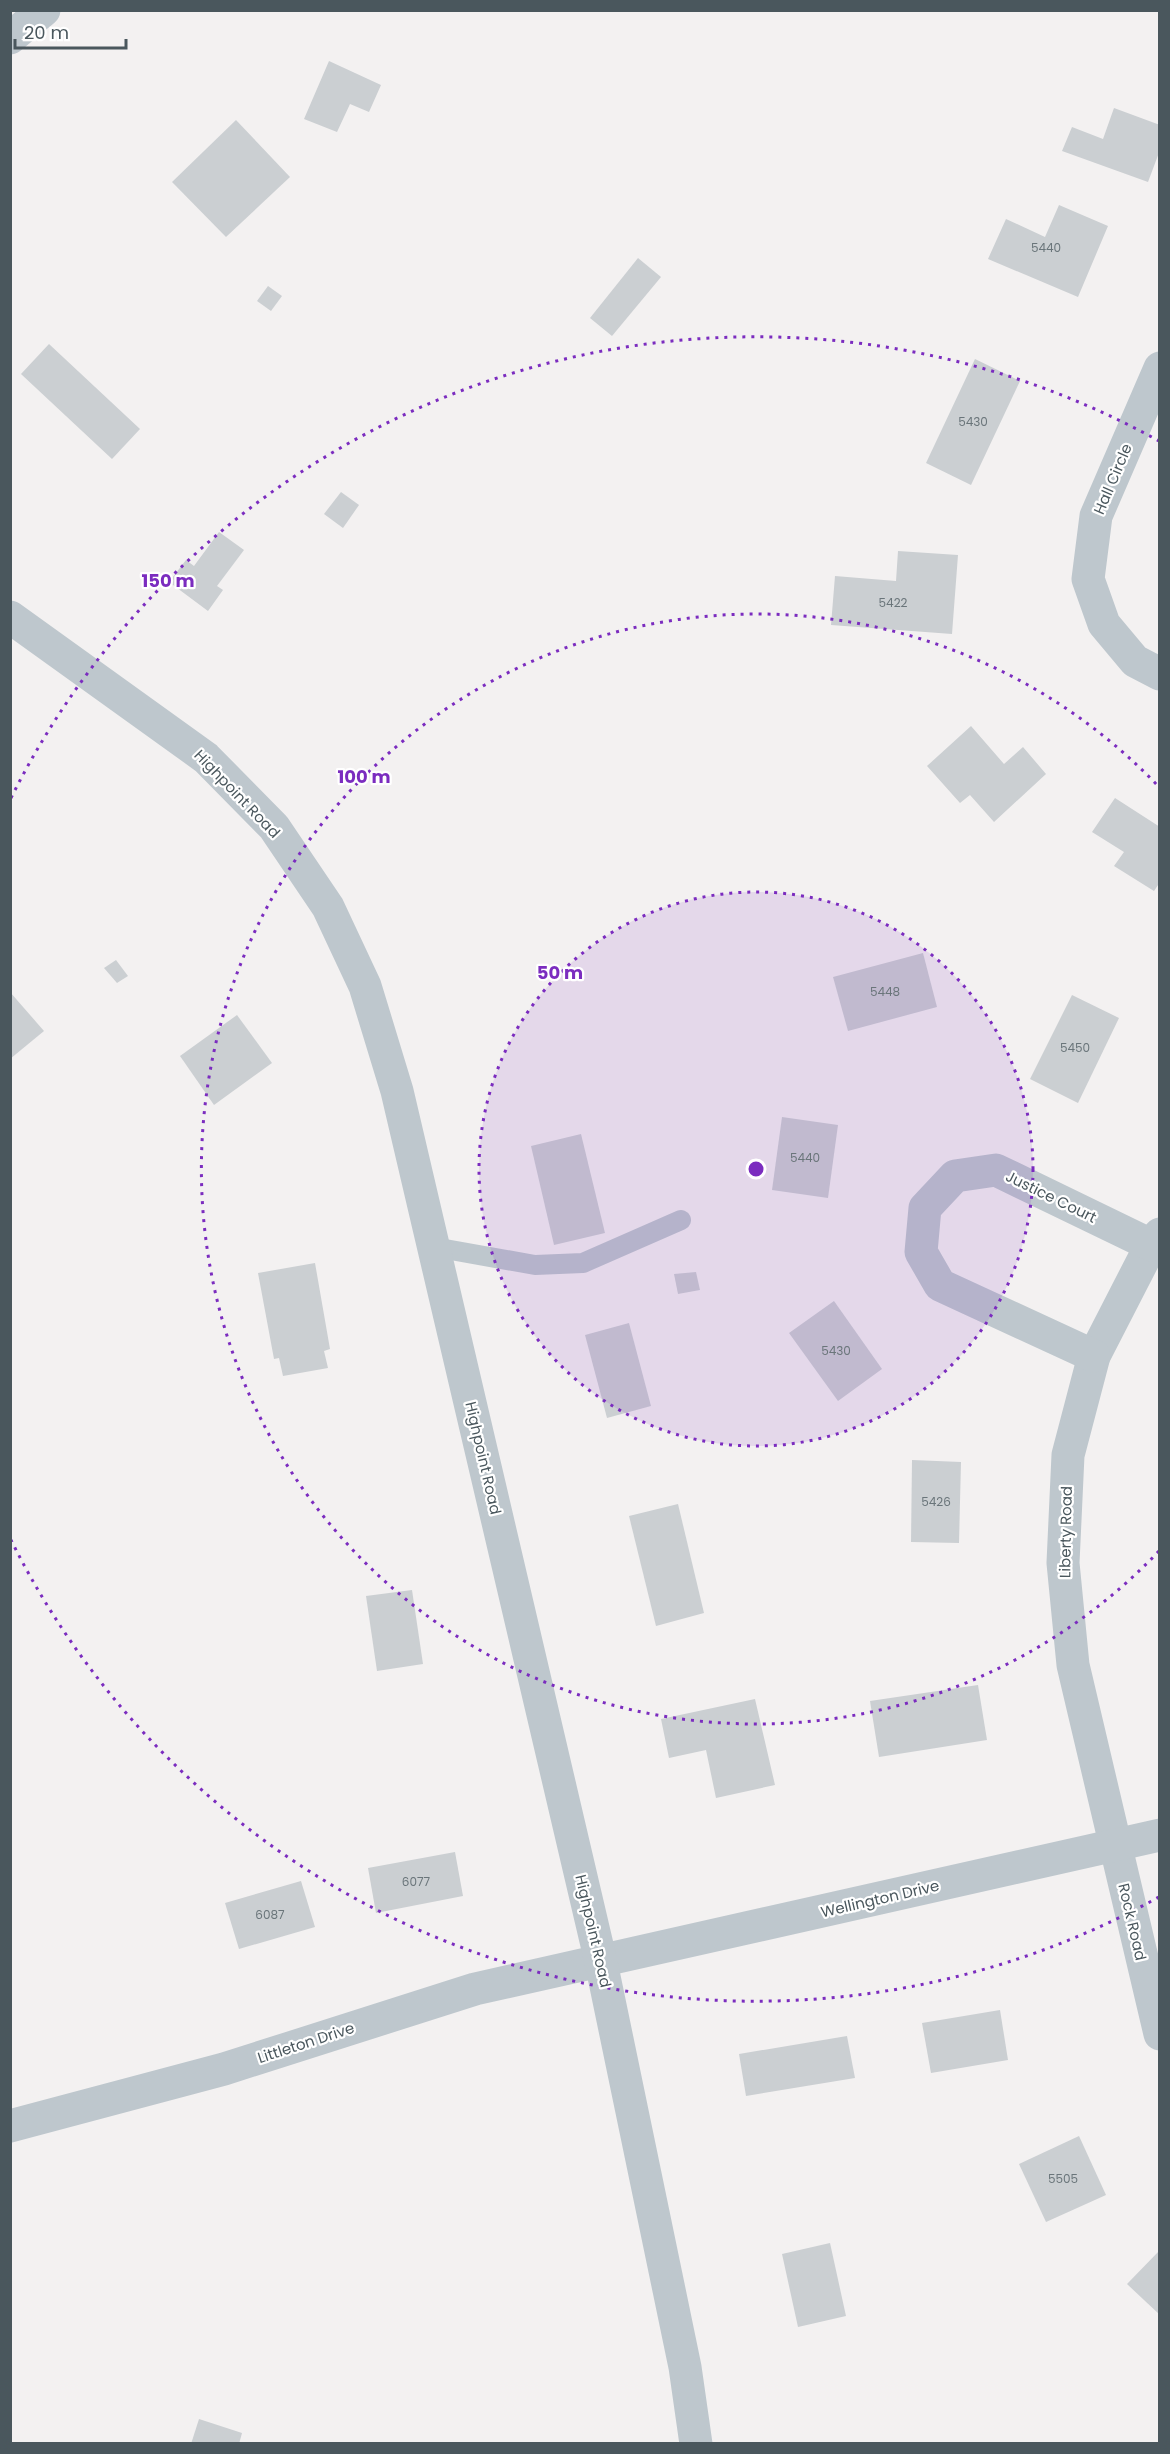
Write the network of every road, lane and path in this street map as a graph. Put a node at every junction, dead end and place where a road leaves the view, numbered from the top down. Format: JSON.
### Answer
{"nodes":[{"id":1,"x":44,"y":10,"type":"edge"},
{"id":2,"x":10,"y":38,"type":"edge"},
{"id":3,"x":1160,"y":368,"type":"edge"},
{"id":4,"x":10,"y":617,"type":"edge"},
{"id":5,"x":1160,"y":674,"type":"edge"},
{"id":6,"x":681,"y":1220,"type":"dead end"},
{"id":7,"x":1155,"y":1240,"type":"edge"},
{"id":8,"x":434,"y":1247,"type":"junction"},
{"id":9,"x":1094,"y":1356,"type":"junction"},
{"id":10,"x":1160,"y":1835,"type":"edge"},
{"id":11,"x":1115,"y":1845,"type":"junction"},
{"id":12,"x":601,"y":1962,"type":"junction"},
{"id":13,"x":1160,"y":2034,"type":"edge"},
{"id":14,"x":10,"y":2126,"type":"edge"},
{"id":15,"x":696,"y":2444,"type":"edge"}],
"edges":[{"from":1,"to":2,"type":"street"},
{"from":3,"to":5,"type":"street","name":"Hall Circle"},
{"from":4,"to":8,"type":"street","name":"Highpoint Road"},
{"from":6,"to":8,"type":"lane"},
{"from":7,"to":9,"type":"street","name":"Liberty Road"},
{"from":7,"to":9,"type":"street","name":"Justice Court"},
{"from":8,"to":12,"type":"street","name":"Highpoint Road"},
{"from":9,"to":11,"type":"street","name":"Liberty Road"},
{"from":10,"to":11,"type":"street","name":"Wellington Drive"},
{"from":11,"to":12,"type":"street","name":"Wellington Drive"},
{"from":11,"to":13,"type":"street","name":"Rock Road"},
{"from":12,"to":14,"type":"street","name":"Littleton Drive"},
{"from":12,"to":15,"type":"street","name":"Highpoint Road"}]}
